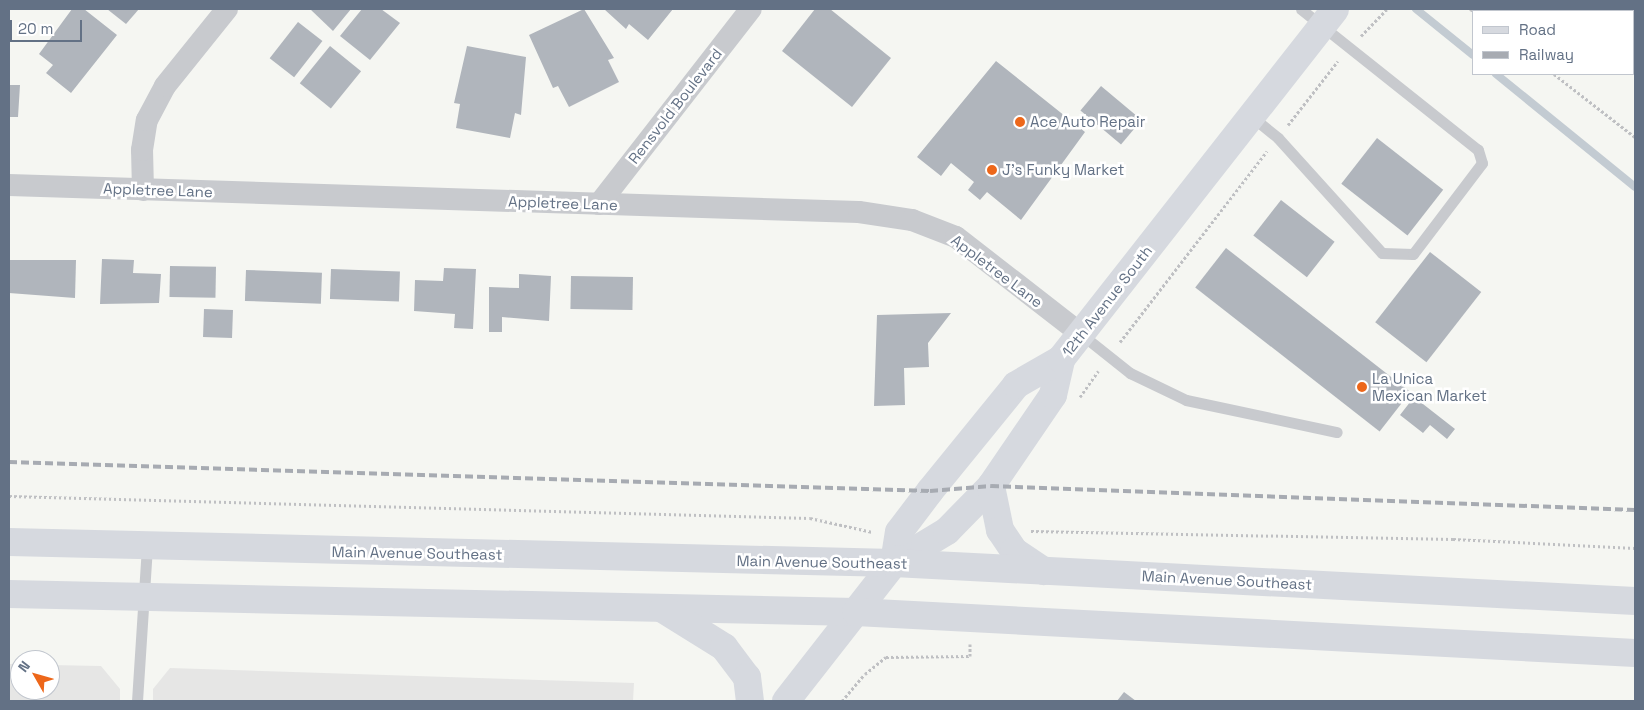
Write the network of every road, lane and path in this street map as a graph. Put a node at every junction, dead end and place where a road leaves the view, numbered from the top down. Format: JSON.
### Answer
{"nodes":[{"id":1,"x":227,"y":9,"type":"edge"},
{"id":2,"x":751,"y":9,"type":"edge"},
{"id":3,"x":1301,"y":9,"type":"edge"},
{"id":4,"x":1387,"y":9,"type":"edge"},
{"id":5,"x":1329,"y":17,"type":"edge"},
{"id":6,"x":1350,"y":47,"type":"junction"},
{"id":7,"x":1555,"y":75,"type":"edge"},
{"id":8,"x":1251,"y":116,"type":"junction"},
{"id":9,"x":1635,"y":137,"type":"edge"},
{"id":10,"x":1278,"y":138,"type":"junction"},
{"id":11,"x":9,"y":186,"type":"edge"},
{"id":12,"x":143,"y":190,"type":"junction"},
{"id":13,"x":599,"y":204,"type":"junction"},
{"id":14,"x":1081,"y":334,"type":"junction"},
{"id":15,"x":1109,"y":357,"type":"junction"},
{"id":16,"x":1061,"y":359,"type":"junction"},
{"id":17,"x":1074,"y":406,"type":"dead end"},
{"id":18,"x":1337,"y":432,"type":"dead end"},
{"id":19,"x":991,"y":486,"type":"junction"},
{"id":20,"x":9,"y":496,"type":"edge"},
{"id":21,"x":1024,"y":531,"type":"dead end"},
{"id":22,"x":866,"y":532,"type":"dead end"},
{"id":23,"x":9,"y":542,"type":"edge"},
{"id":24,"x":147,"y":546,"type":"junction"},
{"id":25,"x":1635,"y":548,"type":"edge"},
{"id":26,"x":894,"y":563,"type":"junction"},
{"id":27,"x":1044,"y":571,"type":"junction"},
{"id":28,"x":9,"y":594,"type":"edge"},
{"id":29,"x":144,"y":598,"type":"junction"},
{"id":30,"x":1635,"y":602,"type":"edge"},
{"id":31,"x":663,"y":608,"type":"junction"},
{"id":32,"x":856,"y":612,"type":"junction"},
{"id":33,"x":1635,"y":652,"type":"edge"},
{"id":34,"x":970,"y":656,"type":"dead end"},
{"id":35,"x":138,"y":701,"type":"edge"},
{"id":36,"x":750,"y":701,"type":"edge"},
{"id":37,"x":786,"y":701,"type":"edge"},
{"id":38,"x":842,"y":701,"type":"edge"}],
"edges":[{"from":1,"to":12,"type":"street"},
{"from":2,"to":13,"type":"street","name":"Rensvold Boulevard"},
{"from":3,"to":5,"type":"lane"},
{"from":4,"to":6,"type":"path"},
{"from":5,"to":6,"type":"lane"},
{"from":5,"to":8,"type":"main road","name":"12th Avenue South"},
{"from":6,"to":10,"type":"path"},
{"from":6,"to":10,"type":"lane"},
{"from":7,"to":9,"type":"path"},
{"from":8,"to":10,"type":"lane"},
{"from":8,"to":14,"type":"main road","name":"12th Avenue South"},
{"from":10,"to":15,"type":"path"},
{"from":11,"to":12,"type":"street","name":"Appletree Lane"},
{"from":12,"to":13,"type":"street","name":"Appletree Lane"},
{"from":13,"to":14,"type":"street","name":"Appletree Lane"},
{"from":14,"to":15,"type":"lane"},
{"from":14,"to":16,"type":"main road","name":"12th Avenue South"},
{"from":15,"to":17,"type":"path"},
{"from":15,"to":18,"type":"lane"},
{"from":16,"to":19,"type":"main road"},
{"from":16,"to":26,"type":"main road","name":"12th Avenue South"},
{"from":19,"to":26,"type":"main road"},
{"from":19,"to":27,"type":"main road"},
{"from":20,"to":22,"type":"path"},
{"from":21,"to":25,"type":"path"},
{"from":23,"to":24,"type":"main road","name":"Main Avenue Southeast"},
{"from":24,"to":26,"type":"main road","name":"Main Avenue Southeast"},
{"from":24,"to":29,"type":"lane"},
{"from":26,"to":27,"type":"main road","name":"Main Avenue Southeast"},
{"from":26,"to":32,"type":"main road","name":"12th Avenue South"},
{"from":27,"to":30,"type":"main road","name":"Main Avenue Southeast"},
{"from":28,"to":29,"type":"main road"},
{"from":29,"to":31,"type":"main road"},
{"from":29,"to":35,"type":"lane"},
{"from":31,"to":32,"type":"main road"},
{"from":31,"to":36,"type":"main road"},
{"from":32,"to":33,"type":"main road"},
{"from":32,"to":37,"type":"main road","name":"12th Avenue South"},
{"from":34,"to":38,"type":"path"}]}
